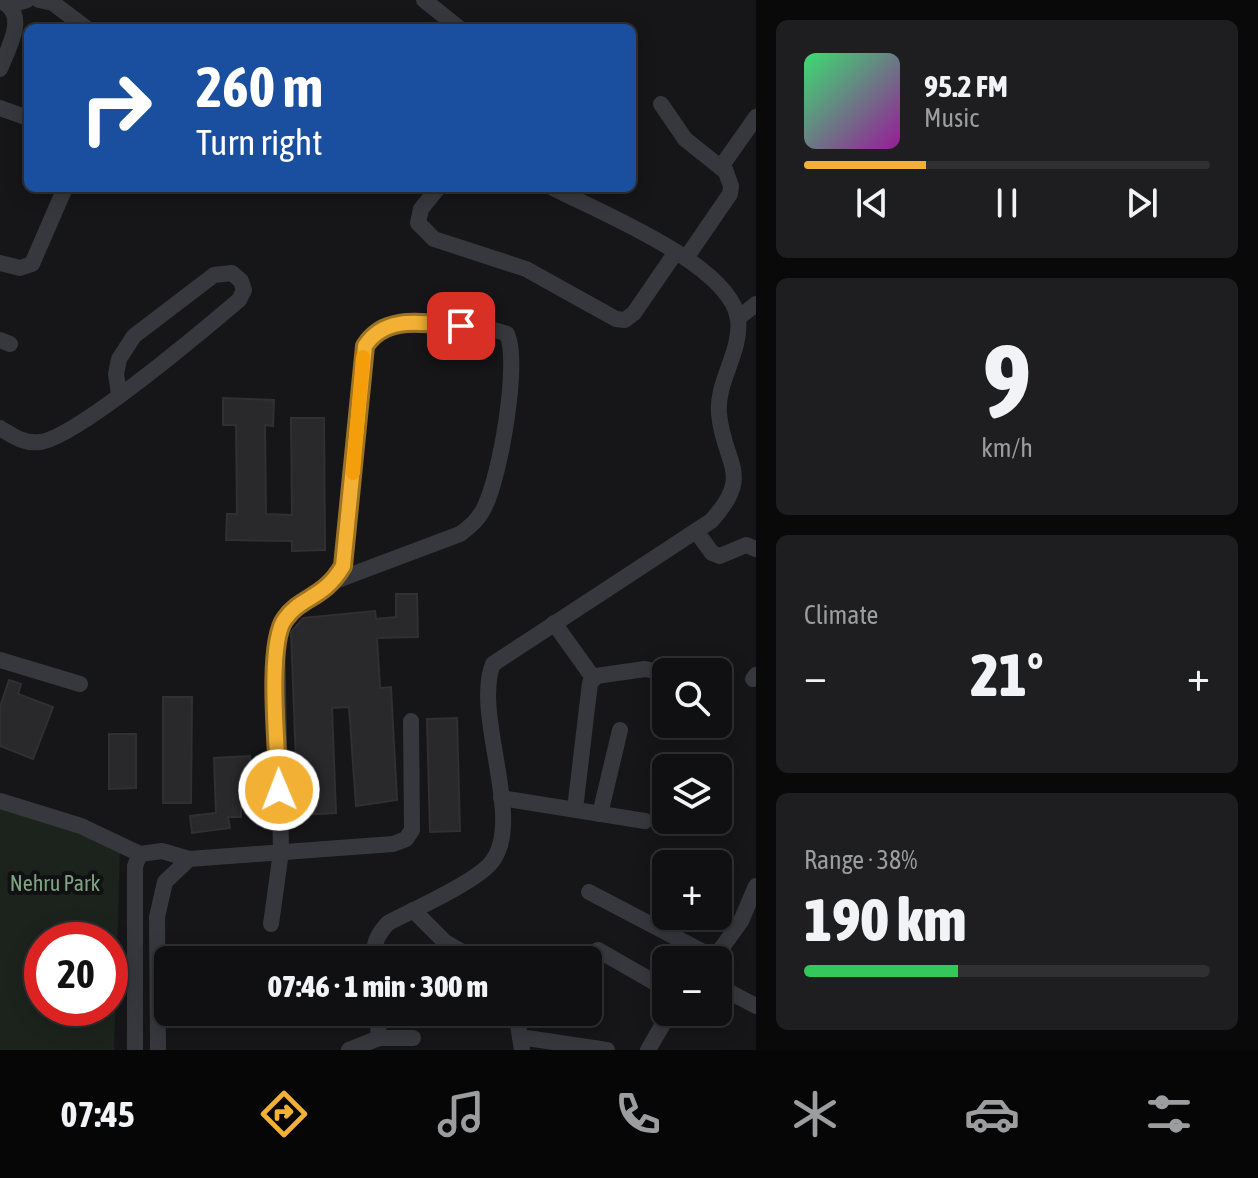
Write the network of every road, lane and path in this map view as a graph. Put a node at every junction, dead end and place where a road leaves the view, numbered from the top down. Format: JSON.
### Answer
{"nodes":[{"id":1,"x":39,"y":0,"type":"edge"},
{"id":2,"x":424,"y":0,"type":"edge"},
{"id":3,"x":12,"y":2,"type":"edge"},
{"id":4,"x":81,"y":24,"type":"edge"},
{"id":5,"x":454,"y":24,"type":"edge"},
{"id":6,"x":0,"y":69,"type":"edge"},
{"id":7,"x":661,"y":104,"type":"dead end"},
{"id":8,"x":0,"y":108,"type":"edge"},
{"id":9,"x":24,"y":117,"type":"edge"},
{"id":10,"x":756,"y":117,"type":"edge"},
{"id":11,"x":725,"y":171,"type":"junction"},
{"id":12,"x":63,"y":192,"type":"edge"},
{"id":13,"x":435,"y":192,"type":"edge"},
{"id":14,"x":561,"y":192,"type":"edge"},
{"id":15,"x":681,"y":255,"type":"junction"},
{"id":16,"x":0,"y":263,"type":"edge"},
{"id":17,"x":756,"y":304,"type":"edge"},
{"id":18,"x":738,"y":318,"type":"junction"},
{"id":19,"x":119,"y":394,"type":"junction"},
{"id":20,"x":0,"y":428,"type":"edge"},
{"id":21,"x":696,"y":531,"type":"junction"},
{"id":22,"x":756,"y":549,"type":"edge"},
{"id":23,"x":335,"y":581,"type":"junction"},
{"id":24,"x":554,"y":623,"type":"junction"},
{"id":25,"x":0,"y":660,"type":"edge"},
{"id":26,"x":652,"y":672,"type":"edge"},
{"id":27,"x":594,"y":679,"type":"junction"},
{"id":28,"x":80,"y":684,"type":"dead end"},
{"id":29,"x":411,"y":721,"type":"dead end"},
{"id":30,"x":620,"y":730,"type":"dead end"},
{"id":31,"x":501,"y":798,"type":"junction"},
{"id":32,"x":0,"y":801,"type":"edge"},
{"id":33,"x":575,"y":809,"type":"junction"},
{"id":34,"x":600,"y":814,"type":"junction"},
{"id":35,"x":645,"y":821,"type":"dead end"},
{"id":36,"x":281,"y":852,"type":"junction"},
{"id":37,"x":140,"y":854,"type":"junction"},
{"id":38,"x":189,"y":859,"type":"junction"},
{"id":39,"x":756,"y":886,"type":"edge"},
{"id":40,"x":589,"y":892,"type":"dead end"},
{"id":41,"x":753,"y":904,"type":"edge"},
{"id":42,"x":413,"y":910,"type":"junction"},
{"id":43,"x":271,"y":924,"type":"dead end"},
{"id":44,"x":373,"y":946,"type":"edge"},
{"id":45,"x":452,"y":946,"type":"edge"},
{"id":46,"x":690,"y":946,"type":"edge"},
{"id":47,"x":723,"y":946,"type":"edge"},
{"id":48,"x":602,"y":952,"type":"edge"},
{"id":49,"x":652,"y":981,"type":"edge"},
{"id":50,"x":732,"y":993,"type":"edge"},
{"id":51,"x":756,"y":1006,"type":"edge"},
{"id":52,"x":662,"y":1026,"type":"edge"},
{"id":53,"x":413,"y":1038,"type":"dead end"},
{"id":54,"x":375,"y":1043,"type":"edge"},
{"id":55,"x":521,"y":1044,"type":"edge"},
{"id":56,"x":135,"y":1050,"type":"edge"},
{"id":57,"x":158,"y":1050,"type":"edge"},
{"id":58,"x":349,"y":1050,"type":"edge"},
{"id":59,"x":607,"y":1050,"type":"edge"},
{"id":60,"x":648,"y":1050,"type":"edge"}],
"edges":[{"from":1,"to":4,"type":"street"},
{"from":2,"to":5,"type":"street"},
{"from":3,"to":6,"type":"street"},
{"from":7,"to":11,"type":"street"},
{"from":8,"to":9,"type":"street"},
{"from":10,"to":11,"type":"street"},
{"from":11,"to":15,"type":"street"},
{"from":12,"to":16,"type":"street"},
{"from":13,"to":15,"type":"street"},
{"from":14,"to":15,"type":"street"},
{"from":15,"to":18,"type":"street"},
{"from":17,"to":18,"type":"street"},
{"from":18,"to":21,"type":"street"},
{"from":19,"to":19,"type":"street"},
{"from":19,"to":20,"type":"street"},
{"from":21,"to":22,"type":"street"},
{"from":21,"to":24,"type":"street"},
{"from":23,"to":23,"type":"street"},
{"from":23,"to":36,"type":"street"},
{"from":24,"to":27,"type":"street"},
{"from":24,"to":31,"type":"street"},
{"from":25,"to":28,"type":"street"},
{"from":26,"to":27,"type":"street"},
{"from":27,"to":33,"type":"street"},
{"from":29,"to":36,"type":"street"},
{"from":30,"to":34,"type":"street"},
{"from":31,"to":33,"type":"street"},
{"from":31,"to":42,"type":"street"},
{"from":32,"to":37,"type":"street"},
{"from":33,"to":34,"type":"street"},
{"from":34,"to":35,"type":"street"},
{"from":36,"to":38,"type":"street"},
{"from":36,"to":43,"type":"street"},
{"from":37,"to":38,"type":"street"},
{"from":37,"to":56,"type":"street"},
{"from":38,"to":57,"type":"street"},
{"from":39,"to":41,"type":"street"},
{"from":40,"to":46,"type":"street"},
{"from":41,"to":47,"type":"street"},
{"from":42,"to":44,"type":"street"},
{"from":42,"to":45,"type":"street"},
{"from":48,"to":49,"type":"street"},
{"from":50,"to":51,"type":"street"},
{"from":52,"to":60,"type":"street"},
{"from":53,"to":54,"type":"street"},
{"from":54,"to":58,"type":"street"},
{"from":55,"to":59,"type":"street"}]}
